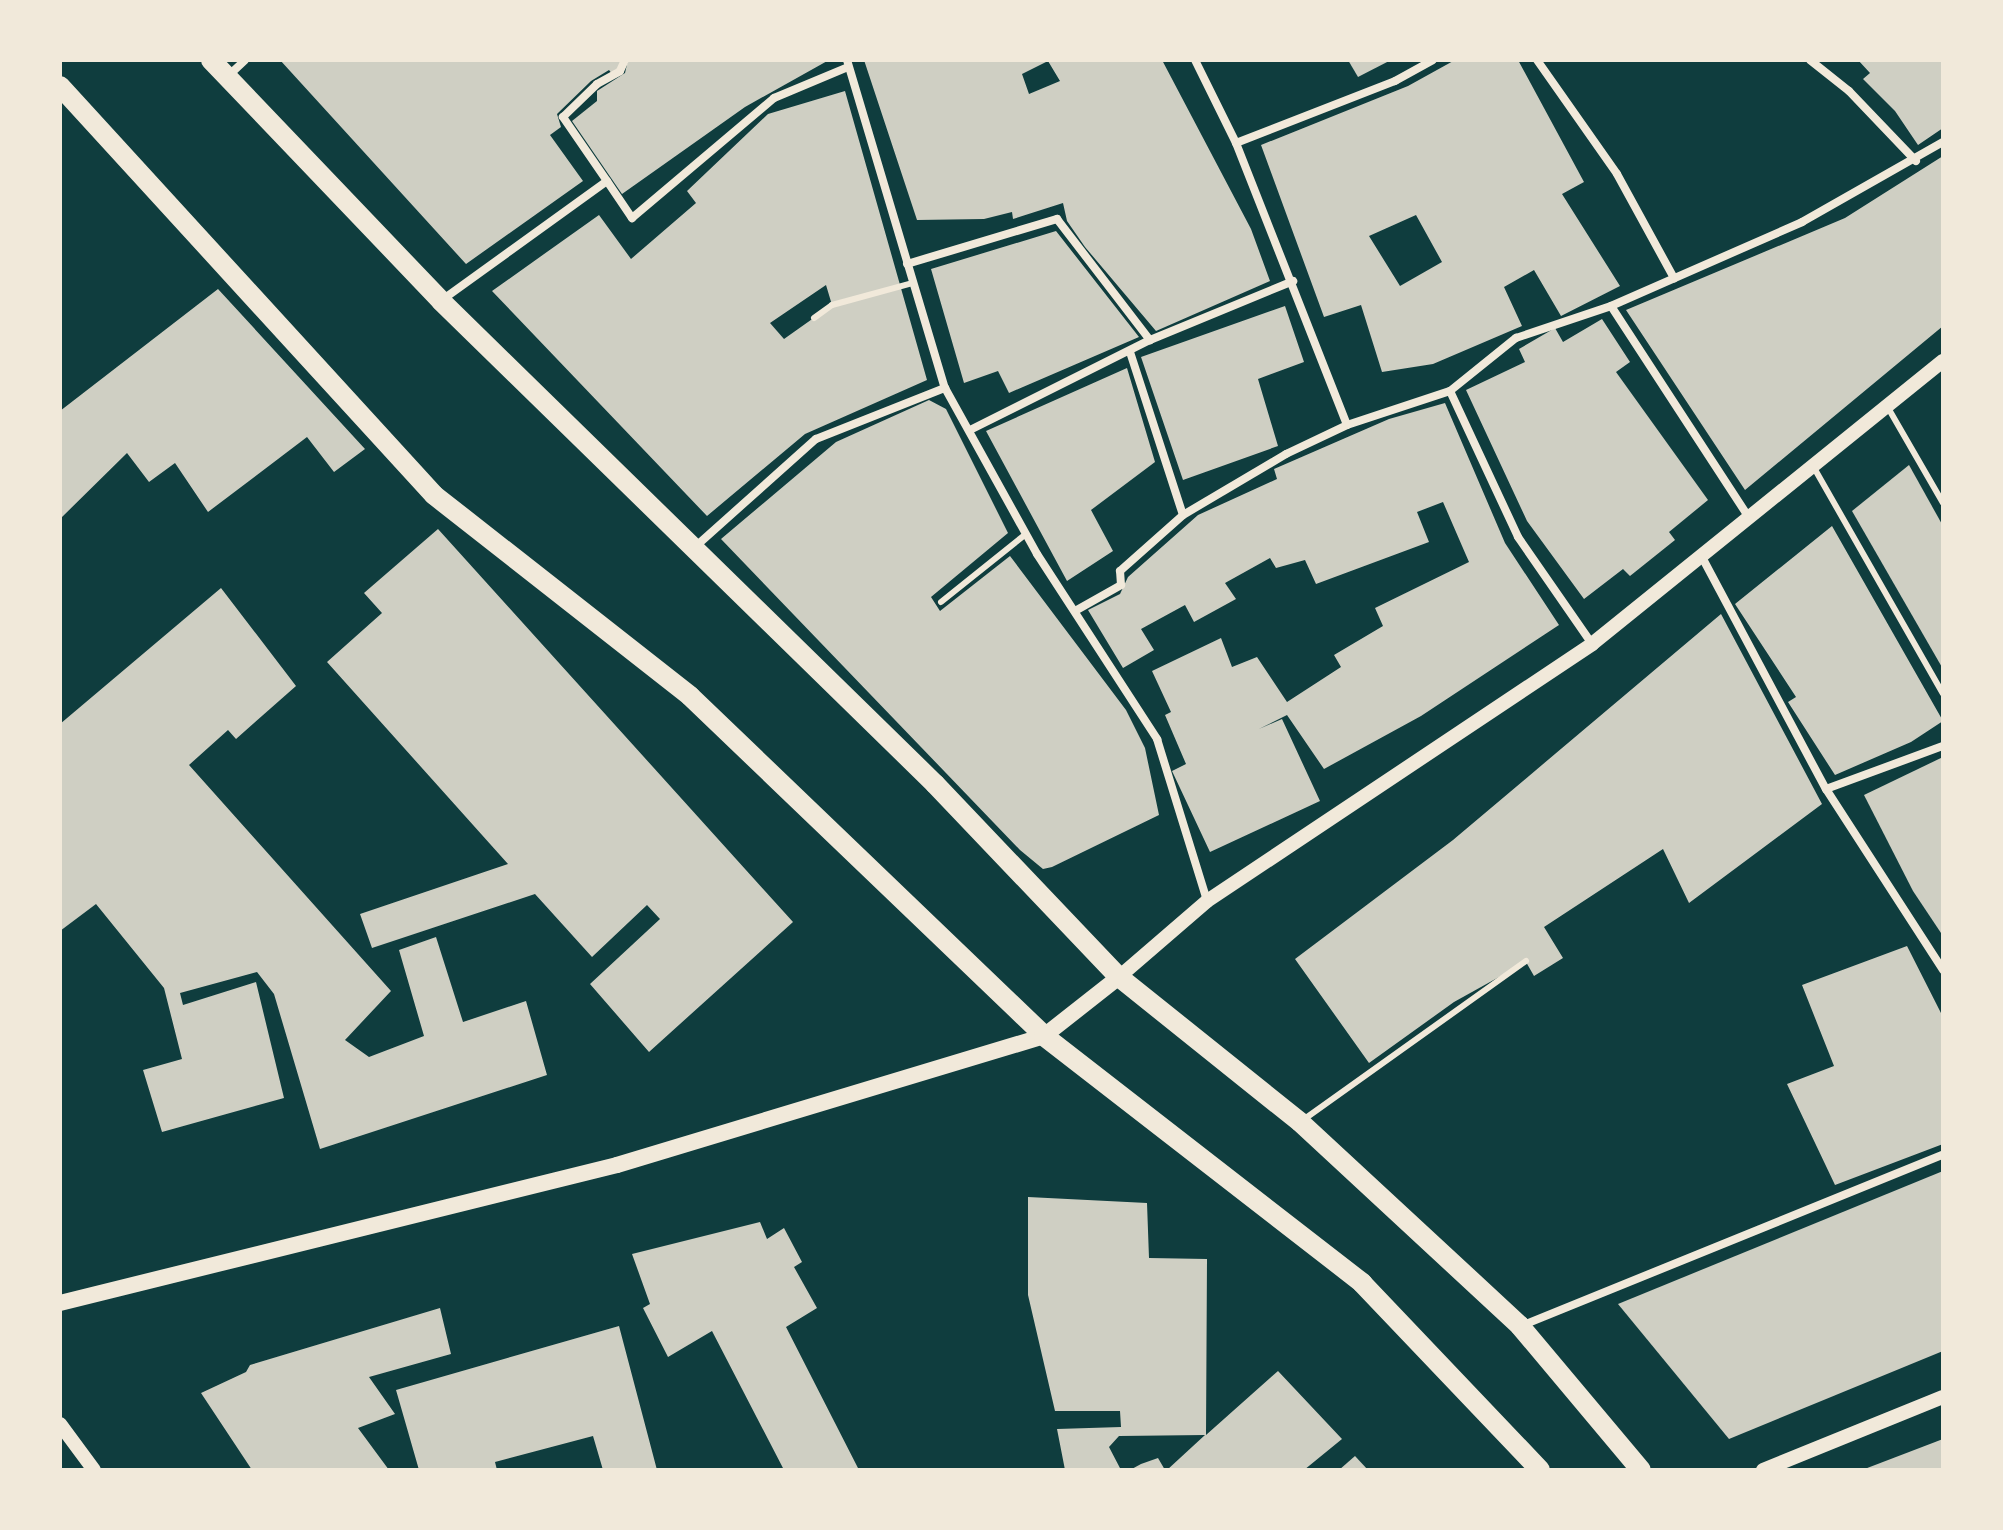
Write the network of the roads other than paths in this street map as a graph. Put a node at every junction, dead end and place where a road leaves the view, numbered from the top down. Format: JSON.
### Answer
{"nodes":[{"id":1,"x":211,"y":60,"type":"edge"},
{"id":2,"x":245,"y":60,"type":"edge"},
{"id":3,"x":625,"y":60,"type":"edge"},
{"id":4,"x":1195,"y":60,"type":"edge"},
{"id":5,"x":1433,"y":60,"type":"edge"},
{"id":6,"x":1537,"y":60,"type":"edge"},
{"id":7,"x":1810,"y":60,"type":"edge"},
{"id":8,"x":847,"y":64,"type":"edge"},
{"id":9,"x":227,"y":78,"type":"junction"},
{"id":10,"x":60,"y":86,"type":"edge"},
{"id":11,"x":1943,"y":142,"type":"edge"},
{"id":12,"x":1236,"y":143,"type":"junction"},
{"id":13,"x":1916,"y":161,"type":"junction"},
{"id":14,"x":607,"y":181,"type":"junction"},
{"id":15,"x":907,"y":264,"type":"junction"},
{"id":16,"x":1674,"y":278,"type":"junction"},
{"id":17,"x":1293,"y":281,"type":"junction"},
{"id":18,"x":913,"y":283,"type":"junction"},
{"id":19,"x":441,"y":301,"type":"junction"},
{"id":20,"x":1611,"y":306,"type":"junction"},
{"id":21,"x":814,"y":318,"type":"dead end"},
{"id":22,"x":1150,"y":340,"type":"junction"},
{"id":23,"x":1130,"y":352,"type":"junction"},
{"id":24,"x":1943,"y":361,"type":"edge"},
{"id":25,"x":945,"y":388,"type":"junction"},
{"id":26,"x":1450,"y":391,"type":"junction"},
{"id":27,"x":1887,"y":406,"type":"junction"},
{"id":28,"x":1347,"y":425,"type":"junction"},
{"id":29,"x":972,"y":429,"type":"junction"},
{"id":30,"x":1813,"y":466,"type":"junction"},
{"id":31,"x":1943,"y":503,"type":"edge"},
{"id":32,"x":1183,"y":515,"type":"junction"},
{"id":33,"x":1751,"y":520,"type":"junction"},
{"id":34,"x":1026,"y":534,"type":"junction"},
{"id":35,"x":695,"y":547,"type":"junction"},
{"id":36,"x":1703,"y":559,"type":"junction"},
{"id":37,"x":941,"y":602,"type":"dead end"},
{"id":38,"x":1075,"y":611,"type":"junction"},
{"id":39,"x":1592,"y":644,"type":"junction"},
{"id":40,"x":1943,"y":694,"type":"edge"},
{"id":41,"x":1943,"y":746,"type":"edge"},
{"id":42,"x":1826,"y":789,"type":"junction"},
{"id":43,"x":1207,"y":901,"type":"junction"},
{"id":44,"x":1526,"y":961,"type":"dead end"},
{"id":45,"x":1943,"y":970,"type":"edge"},
{"id":46,"x":1119,"y":977,"type":"junction"},
{"id":47,"x":1044,"y":1036,"type":"junction"},
{"id":48,"x":1300,"y":1122,"type":"junction"},
{"id":49,"x":1943,"y":1155,"type":"edge"},
{"id":50,"x":60,"y":1303,"type":"edge"},
{"id":51,"x":1520,"y":1326,"type":"junction"},
{"id":52,"x":1943,"y":1397,"type":"edge"},
{"id":53,"x":60,"y":1424,"type":"edge"},
{"id":54,"x":94,"y":1470,"type":"edge"},
{"id":55,"x":1540,"y":1470,"type":"edge"},
{"id":56,"x":1641,"y":1470,"type":"edge"},
{"id":57,"x":1763,"y":1470,"type":"edge"}],
"edges":[{"from":1,"to":9,"type":"main road"},
{"from":2,"to":9,"type":"street"},
{"from":3,"to":14,"type":"street"},
{"from":4,"to":12,"type":"street"},
{"from":5,"to":12,"type":"street"},
{"from":6,"to":16,"type":"street"},
{"from":7,"to":13,"type":"street"},
{"from":8,"to":14,"type":"street"},
{"from":8,"to":15,"type":"street"},
{"from":9,"to":19,"type":"main road"},
{"from":10,"to":47,"type":"main road"},
{"from":11,"to":13,"type":"street"},
{"from":12,"to":17,"type":"street"},
{"from":13,"to":16,"type":"street"},
{"from":14,"to":19,"type":"street"},
{"from":15,"to":18,"type":"street"},
{"from":15,"to":22,"type":"street"},
{"from":16,"to":20,"type":"street"},
{"from":17,"to":22,"type":"street"},
{"from":17,"to":28,"type":"street"},
{"from":18,"to":21,"type":"lane"},
{"from":18,"to":25,"type":"street"},
{"from":19,"to":35,"type":"main road"},
{"from":20,"to":26,"type":"street"},
{"from":20,"to":33,"type":"street"},
{"from":22,"to":23,"type":"street"},
{"from":23,"to":29,"type":"street"},
{"from":23,"to":32,"type":"street"},
{"from":24,"to":27,"type":"street"},
{"from":25,"to":29,"type":"street"},
{"from":25,"to":35,"type":"street"},
{"from":26,"to":28,"type":"street"},
{"from":26,"to":39,"type":"street"},
{"from":27,"to":30,"type":"street"},
{"from":27,"to":31,"type":"lane"},
{"from":28,"to":32,"type":"street"},
{"from":29,"to":34,"type":"street"},
{"from":30,"to":33,"type":"street"},
{"from":30,"to":40,"type":"lane"},
{"from":32,"to":38,"type":"street"},
{"from":33,"to":36,"type":"street"},
{"from":34,"to":37,"type":"lane"},
{"from":34,"to":38,"type":"street"},
{"from":35,"to":46,"type":"main road"},
{"from":36,"to":39,"type":"street"},
{"from":36,"to":42,"type":"street"},
{"from":38,"to":43,"type":"street"},
{"from":39,"to":43,"type":"street"},
{"from":41,"to":42,"type":"street"},
{"from":42,"to":45,"type":"street"},
{"from":43,"to":46,"type":"street"},
{"from":44,"to":48,"type":"lane"},
{"from":46,"to":47,"type":"main road"},
{"from":46,"to":48,"type":"main road"},
{"from":47,"to":50,"type":"main road"},
{"from":47,"to":55,"type":"main road"},
{"from":48,"to":51,"type":"main road"},
{"from":49,"to":51,"type":"street"},
{"from":51,"to":56,"type":"main road"},
{"from":52,"to":57,"type":"street"},
{"from":53,"to":54,"type":"street"}]}
